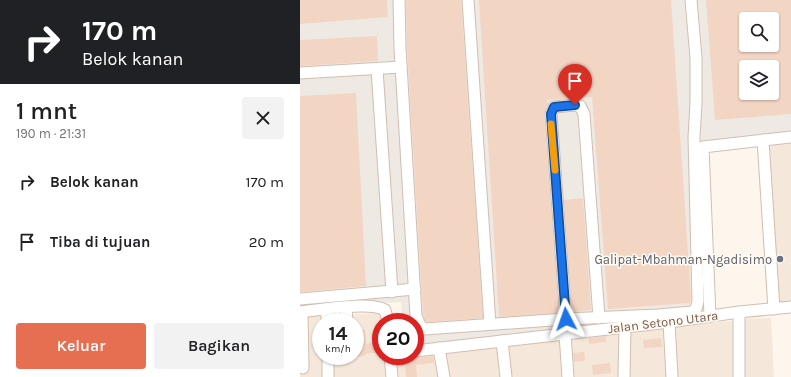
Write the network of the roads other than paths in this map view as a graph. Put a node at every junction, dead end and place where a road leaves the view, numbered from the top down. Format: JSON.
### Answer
{"nodes":[{"id":1,"x":399,"y":0,"type":"edge"},
{"id":2,"x":468,"y":0,"type":"edge"},
{"id":3,"x":691,"y":0,"type":"edge"},
{"id":4,"x":401,"y":67,"type":"junction"},
{"id":5,"x":378,"y":68,"type":"junction"},
{"id":6,"x":300,"y":73,"type":"edge"},
{"id":7,"x":791,"y":137,"type":"edge"},
{"id":8,"x":763,"y":140,"type":"junction"},
{"id":9,"x":415,"y":290,"type":"junction"},
{"id":10,"x":392,"y":292,"type":"junction"},
{"id":11,"x":300,"y":299,"type":"edge"},
{"id":12,"x":791,"y":307,"type":"edge"},
{"id":13,"x":346,"y":308,"type":"junction"},
{"id":14,"x":327,"y":309,"type":"junction"},
{"id":15,"x":774,"y":309,"type":"junction"},
{"id":16,"x":301,"y":312,"type":"edge"},
{"id":17,"x":738,"y":312,"type":"junction"},
{"id":18,"x":327,"y":313,"type":"edge"},
{"id":19,"x":346,"y":313,"type":"edge"},
{"id":20,"x":386,"y":313,"type":"edge"},
{"id":21,"x":710,"y":316,"type":"junction"},
{"id":22,"x":599,"y":318,"type":"junction"},
{"id":23,"x":566,"y":319,"type":"junction"},
{"id":24,"x":669,"y":322,"type":"junction"},
{"id":25,"x":490,"y":324,"type":"junction"},
{"id":26,"x":624,"y":327,"type":"junction"},
{"id":27,"x":565,"y":334,"type":"junction"},
{"id":28,"x":502,"y":341,"type":"junction"},
{"id":29,"x":439,"y":348,"type":"junction"},
{"id":30,"x":424,"y":350,"type":"edge"},
{"id":31,"x":328,"y":365,"type":"edge"},
{"id":32,"x":391,"y":365,"type":"edge"},
{"id":33,"x":303,"y":368,"type":"dead end"},
{"id":34,"x":328,"y":377,"type":"edge"},
{"id":35,"x":392,"y":377,"type":"edge"},
{"id":36,"x":444,"y":377,"type":"edge"},
{"id":37,"x":506,"y":377,"type":"edge"},
{"id":38,"x":568,"y":377,"type":"edge"},
{"id":39,"x":624,"y":377,"type":"edge"},
{"id":40,"x":672,"y":377,"type":"edge"},
{"id":41,"x":739,"y":377,"type":"edge"}],
"edges":[{"from":1,"to":4,"type":"street"},
{"from":2,"to":25,"type":"street"},
{"from":3,"to":22,"type":"street"},
{"from":4,"to":5,"type":"street"},
{"from":4,"to":9,"type":"street"},
{"from":5,"to":6,"type":"street"},
{"from":5,"to":10,"type":"street"},
{"from":7,"to":8,"type":"street"},
{"from":8,"to":15,"type":"street"},
{"from":8,"to":21,"type":"street"},
{"from":9,"to":10,"type":"street"},
{"from":9,"to":25,"type":"street"},
{"from":10,"to":11,"type":"street"},
{"from":12,"to":15,"type":"street","name":"Jalan Setono Utara"},
{"from":13,"to":14,"type":"street"},
{"from":13,"to":19,"type":"street"},
{"from":13,"to":20,"type":"street"},
{"from":14,"to":16,"type":"street"},
{"from":14,"to":18,"type":"street"},
{"from":15,"to":17,"type":"street","name":"Jalan Setono Utara"},
{"from":16,"to":33,"type":"street"},
{"from":17,"to":21,"type":"street","name":"Jalan Setono Utara"},
{"from":17,"to":41,"type":"street"},
{"from":21,"to":24,"type":"street","name":"Jalan Setono Utara"},
{"from":22,"to":23,"type":"street"},
{"from":22,"to":23,"type":"street"},
{"from":23,"to":25,"type":"street"},
{"from":24,"to":26,"type":"street","name":"Jalan Setono Utara"},
{"from":24,"to":40,"type":"street"},
{"from":26,"to":27,"type":"street","name":"Jalan Setono Utara"},
{"from":26,"to":39,"type":"street"},
{"from":27,"to":28,"type":"street","name":"Jalan Setono Utara"},
{"from":27,"to":38,"type":"street"},
{"from":28,"to":29,"type":"street","name":"Jalan Setono Utara"},
{"from":28,"to":37,"type":"street"},
{"from":29,"to":30,"type":"street","name":"Jalan Setono Utara"},
{"from":29,"to":36,"type":"street"},
{"from":31,"to":34,"type":"street"},
{"from":32,"to":35,"type":"street"}]}
